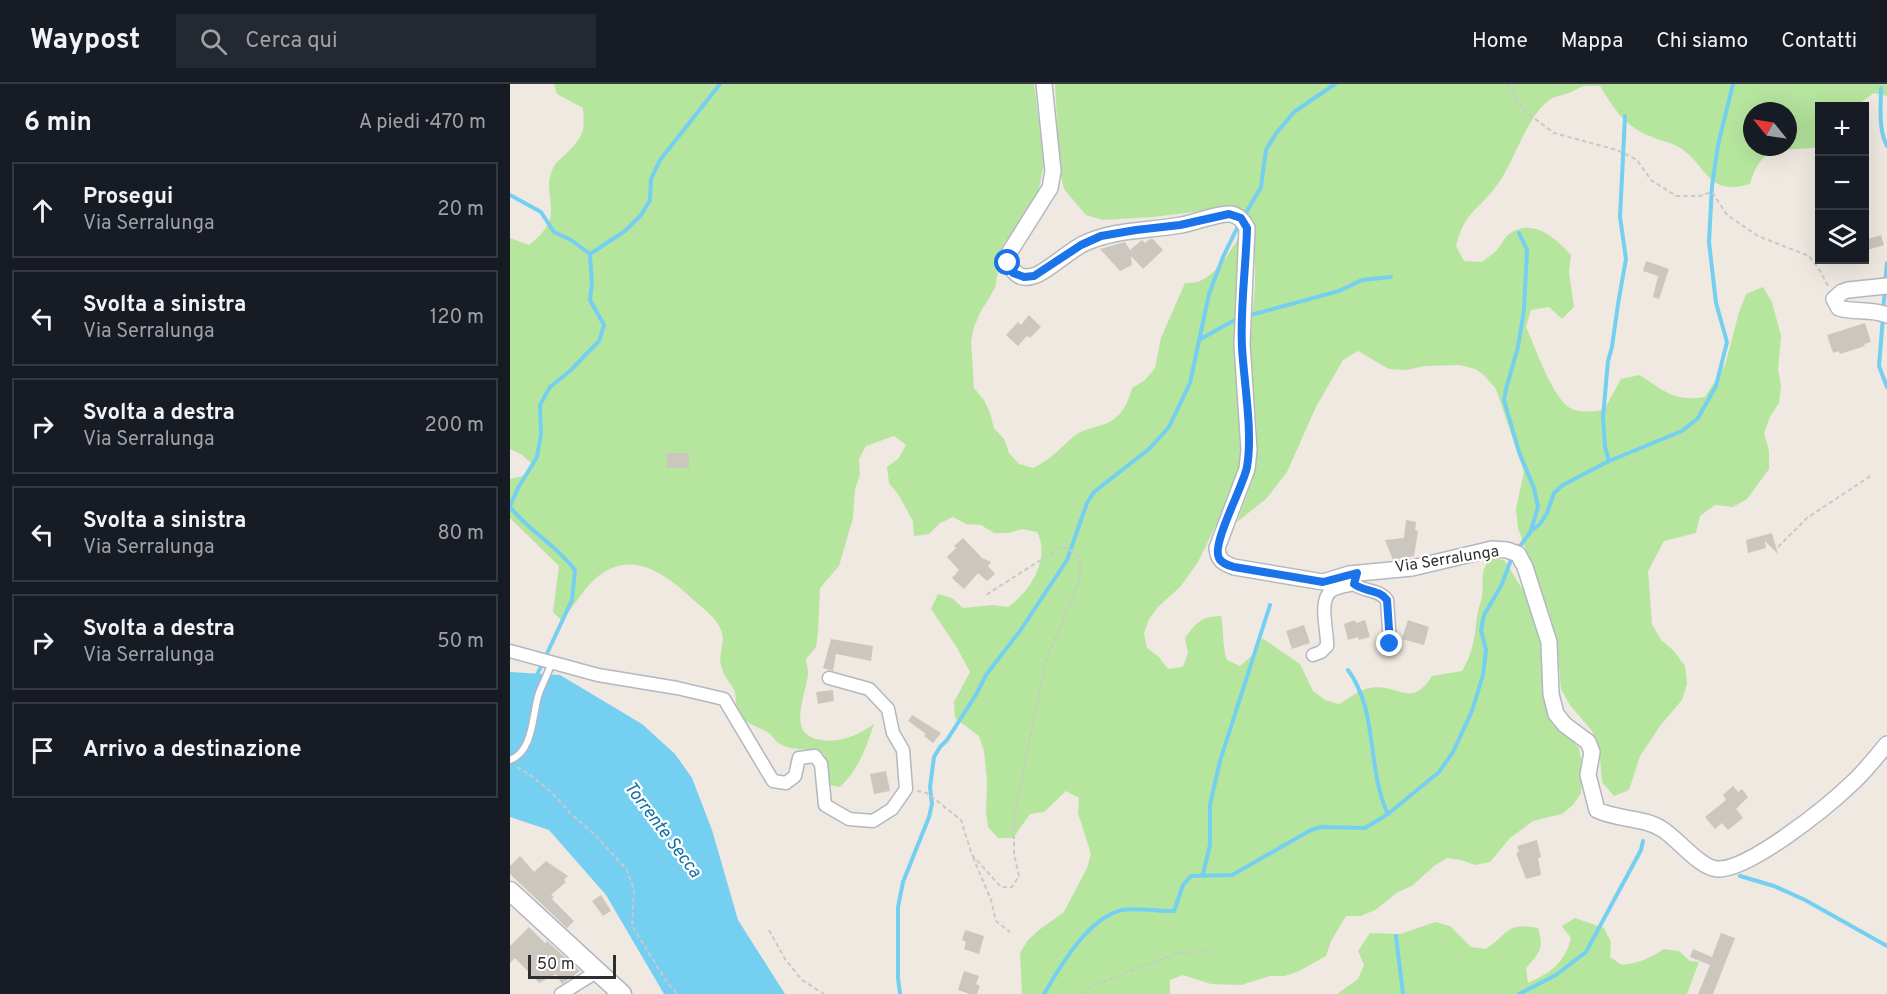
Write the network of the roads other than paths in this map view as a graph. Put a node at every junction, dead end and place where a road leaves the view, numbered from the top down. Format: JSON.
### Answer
{"nodes":[{"id":1,"x":1044,"y":84,"type":"edge"},
{"id":2,"x":1887,"y":286,"type":"edge"},
{"id":3,"x":1887,"y":315,"type":"edge"},
{"id":4,"x":1355,"y":578,"type":"junction"},
{"id":5,"x":1390,"y":644,"type":"dead end"},
{"id":6,"x":510,"y":651,"type":"edge"},
{"id":7,"x":1313,"y":655,"type":"dead end"},
{"id":8,"x":552,"y":662,"type":"junction"},
{"id":9,"x":829,"y":678,"type":"dead end"},
{"id":10,"x":1887,"y":744,"type":"edge"},
{"id":11,"x":510,"y":761,"type":"edge"},
{"id":12,"x":510,"y":891,"type":"edge"},
{"id":13,"x":597,"y":971,"type":"junction"},
{"id":14,"x":561,"y":994,"type":"edge"},
{"id":15,"x":622,"y":994,"type":"edge"}],
"edges":[{"from":1,"to":4,"type":"street","name":"Via Serralunga"},
{"from":2,"to":3,"type":"street"},
{"from":4,"to":5,"type":"street","name":"Via Serralunga"},
{"from":4,"to":7,"type":"street","name":"Via Serralunga"},
{"from":4,"to":10,"type":"street","name":"Via Serralunga"},
{"from":6,"to":8,"type":"street"},
{"from":8,"to":9,"type":"street"},
{"from":8,"to":11,"type":"lane"},
{"from":12,"to":13,"type":"main road"},
{"from":13,"to":14,"type":"street"},
{"from":13,"to":15,"type":"main road"}]}
